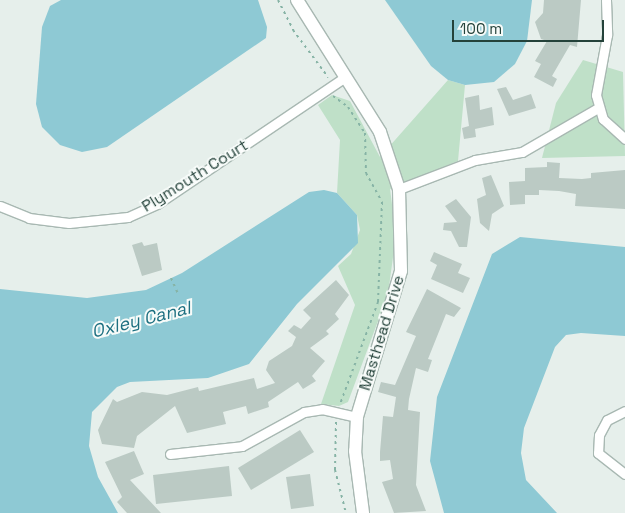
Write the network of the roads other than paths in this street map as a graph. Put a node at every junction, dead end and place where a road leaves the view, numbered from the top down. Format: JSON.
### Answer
{"nodes":[{"id":1,"x":297,"y":0,"type":"edge"},
{"id":2,"x":606,"y":0,"type":"edge"},
{"id":3,"x":345,"y":77,"type":"junction"},
{"id":4,"x":598,"y":108,"type":"junction"},
{"id":5,"x":625,"y":139,"type":"edge"},
{"id":6,"x":399,"y":189,"type":"junction"},
{"id":7,"x":0,"y":206,"type":"edge"},
{"id":8,"x":625,"y":411,"type":"edge"},
{"id":9,"x":357,"y":417,"type":"junction"},
{"id":10,"x":170,"y":454,"type":"dead end"},
{"id":11,"x":625,"y":474,"type":"edge"},
{"id":12,"x":364,"y":513,"type":"edge"}],
"edges":[{"from":1,"to":3,"type":"street","name":"Masthead Drive"},
{"from":2,"to":4,"type":"street"},
{"from":3,"to":6,"type":"street","name":"Masthead Drive"},
{"from":3,"to":7,"type":"street","name":"Plymouth Court"},
{"from":4,"to":5,"type":"street"},
{"from":4,"to":6,"type":"street"},
{"from":6,"to":9,"type":"street","name":"Masthead Drive"},
{"from":8,"to":11,"type":"street"},
{"from":9,"to":10,"type":"street"},
{"from":9,"to":12,"type":"street","name":"Masthead Drive"}]}
